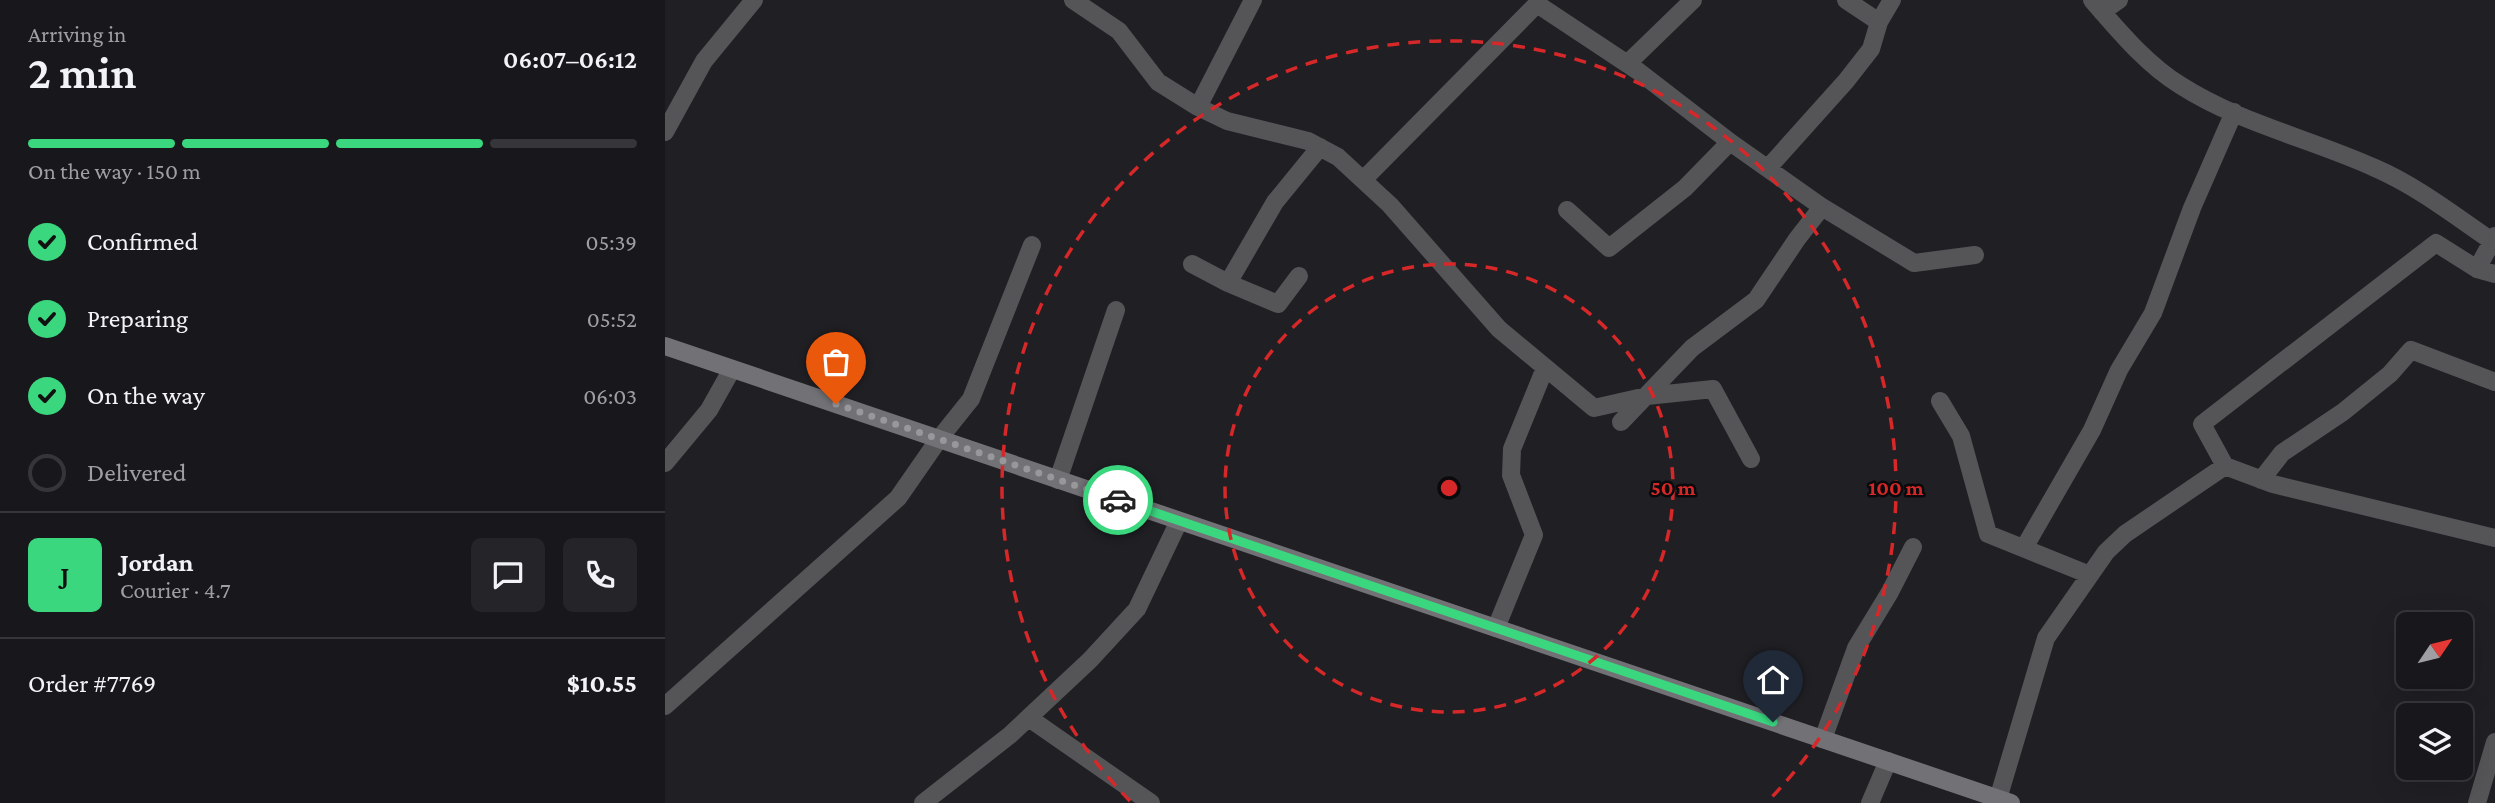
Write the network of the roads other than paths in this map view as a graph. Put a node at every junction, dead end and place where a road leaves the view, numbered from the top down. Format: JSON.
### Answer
{"nodes":[{"id":1,"x":754,"y":0,"type":"edge"},
{"id":2,"x":1073,"y":0,"type":"edge"},
{"id":3,"x":1253,"y":0,"type":"edge"},
{"id":4,"x":1693,"y":0,"type":"edge"},
{"id":5,"x":1846,"y":0,"type":"edge"},
{"id":6,"x":1892,"y":0,"type":"edge"},
{"id":7,"x":2119,"y":0,"type":"edge"},
{"id":8,"x":2097,"y":6,"type":"edge"},
{"id":9,"x":1879,"y":22,"type":"junction"},
{"id":10,"x":1627,"y":64,"type":"junction"},
{"id":11,"x":1198,"y":107,"type":"junction"},
{"id":12,"x":2234,"y":113,"type":"junction"},
{"id":13,"x":665,"y":132,"type":"edge"},
{"id":14,"x":1730,"y":142,"type":"junction"},
{"id":15,"x":1319,"y":147,"type":"junction"},
{"id":16,"x":1768,"y":168,"type":"junction"},
{"id":17,"x":1363,"y":180,"type":"junction"},
{"id":18,"x":1822,"y":207,"type":"junction"},
{"id":19,"x":1567,"y":209,"type":"dead end"},
{"id":20,"x":2494,"y":239,"type":"edge"},
{"id":21,"x":1032,"y":245,"type":"dead end"},
{"id":22,"x":1975,"y":255,"type":"dead end"},
{"id":23,"x":1192,"y":264,"type":"dead end"},
{"id":24,"x":2486,"y":272,"type":"edge"},
{"id":25,"x":1299,"y":276,"type":"dead end"},
{"id":26,"x":1228,"y":283,"type":"junction"},
{"id":27,"x":1116,"y":310,"type":"dead end"},
{"id":28,"x":665,"y":346,"type":"edge"},
{"id":29,"x":1545,"y":368,"type":"junction"},
{"id":30,"x":732,"y":369,"type":"junction"},
{"id":31,"x":2495,"y":382,"type":"edge"},
{"id":32,"x":1647,"y":396,"type":"junction"},
{"id":33,"x":1940,"y":401,"type":"dead end"},
{"id":34,"x":1622,"y":422,"type":"dead end"},
{"id":35,"x":939,"y":439,"type":"junction"},
{"id":36,"x":1751,"y":459,"type":"dead end"},
{"id":37,"x":665,"y":463,"type":"edge"},
{"id":38,"x":2225,"y":466,"type":"junction"},
{"id":39,"x":1058,"y":480,"type":"junction"},
{"id":40,"x":2261,"y":480,"type":"junction"},
{"id":41,"x":1179,"y":521,"type":"junction"},
{"id":42,"x":2495,"y":538,"type":"edge"},
{"id":43,"x":1913,"y":547,"type":"dead end"},
{"id":44,"x":2024,"y":548,"type":"junction"},
{"id":45,"x":2090,"y":575,"type":"junction"},
{"id":46,"x":1496,"y":628,"type":"junction"},
{"id":47,"x":665,"y":706,"type":"edge"},
{"id":48,"x":1029,"y":718,"type":"junction"},
{"id":49,"x":1823,"y":739,"type":"junction"},
{"id":50,"x":2495,"y":742,"type":"edge"},
{"id":51,"x":1888,"y":761,"type":"junction"},
{"id":52,"x":2005,"y":801,"type":"edge"},
{"id":53,"x":926,"y":802,"type":"edge"},
{"id":54,"x":1150,"y":803,"type":"edge"},
{"id":55,"x":1870,"y":803,"type":"edge"},
{"id":56,"x":2477,"y":803,"type":"edge"}],
"edges":[{"from":1,"to":13,"type":"street"},
{"from":2,"to":11,"type":"street"},
{"from":3,"to":11,"type":"street"},
{"from":4,"to":10,"type":"street"},
{"from":5,"to":9,"type":"street"},
{"from":6,"to":9,"type":"street"},
{"from":7,"to":8,"type":"street"},
{"from":8,"to":12,"type":"street"},
{"from":9,"to":16,"type":"street"},
{"from":10,"to":14,"type":"street"},
{"from":10,"to":17,"type":"street"},
{"from":11,"to":15,"type":"street"},
{"from":12,"to":20,"type":"street"},
{"from":12,"to":44,"type":"street"},
{"from":14,"to":16,"type":"street"},
{"from":14,"to":19,"type":"street"},
{"from":15,"to":17,"type":"street"},
{"from":15,"to":26,"type":"street"},
{"from":16,"to":18,"type":"street"},
{"from":17,"to":29,"type":"street"},
{"from":18,"to":22,"type":"street"},
{"from":18,"to":32,"type":"street"},
{"from":20,"to":24,"type":"street"},
{"from":21,"to":35,"type":"street"},
{"from":23,"to":26,"type":"street"},
{"from":24,"to":38,"type":"street"},
{"from":25,"to":26,"type":"street"},
{"from":27,"to":39,"type":"street"},
{"from":28,"to":30,"type":"street"},
{"from":29,"to":32,"type":"street"},
{"from":29,"to":46,"type":"street"},
{"from":30,"to":35,"type":"street"},
{"from":30,"to":37,"type":"street"},
{"from":31,"to":40,"type":"street"},
{"from":32,"to":34,"type":"street"},
{"from":32,"to":36,"type":"street"},
{"from":33,"to":44,"type":"street"},
{"from":35,"to":39,"type":"street"},
{"from":35,"to":47,"type":"street"},
{"from":38,"to":40,"type":"street"},
{"from":38,"to":45,"type":"street"},
{"from":39,"to":41,"type":"street"},
{"from":40,"to":42,"type":"street"},
{"from":41,"to":46,"type":"street"},
{"from":41,"to":48,"type":"street"},
{"from":43,"to":49,"type":"street"},
{"from":44,"to":45,"type":"street"},
{"from":45,"to":52,"type":"street"},
{"from":46,"to":49,"type":"street"},
{"from":48,"to":53,"type":"street"},
{"from":48,"to":54,"type":"street"},
{"from":49,"to":51,"type":"street"},
{"from":50,"to":56,"type":"street"},
{"from":51,"to":52,"type":"street"},
{"from":51,"to":55,"type":"street"}]}
